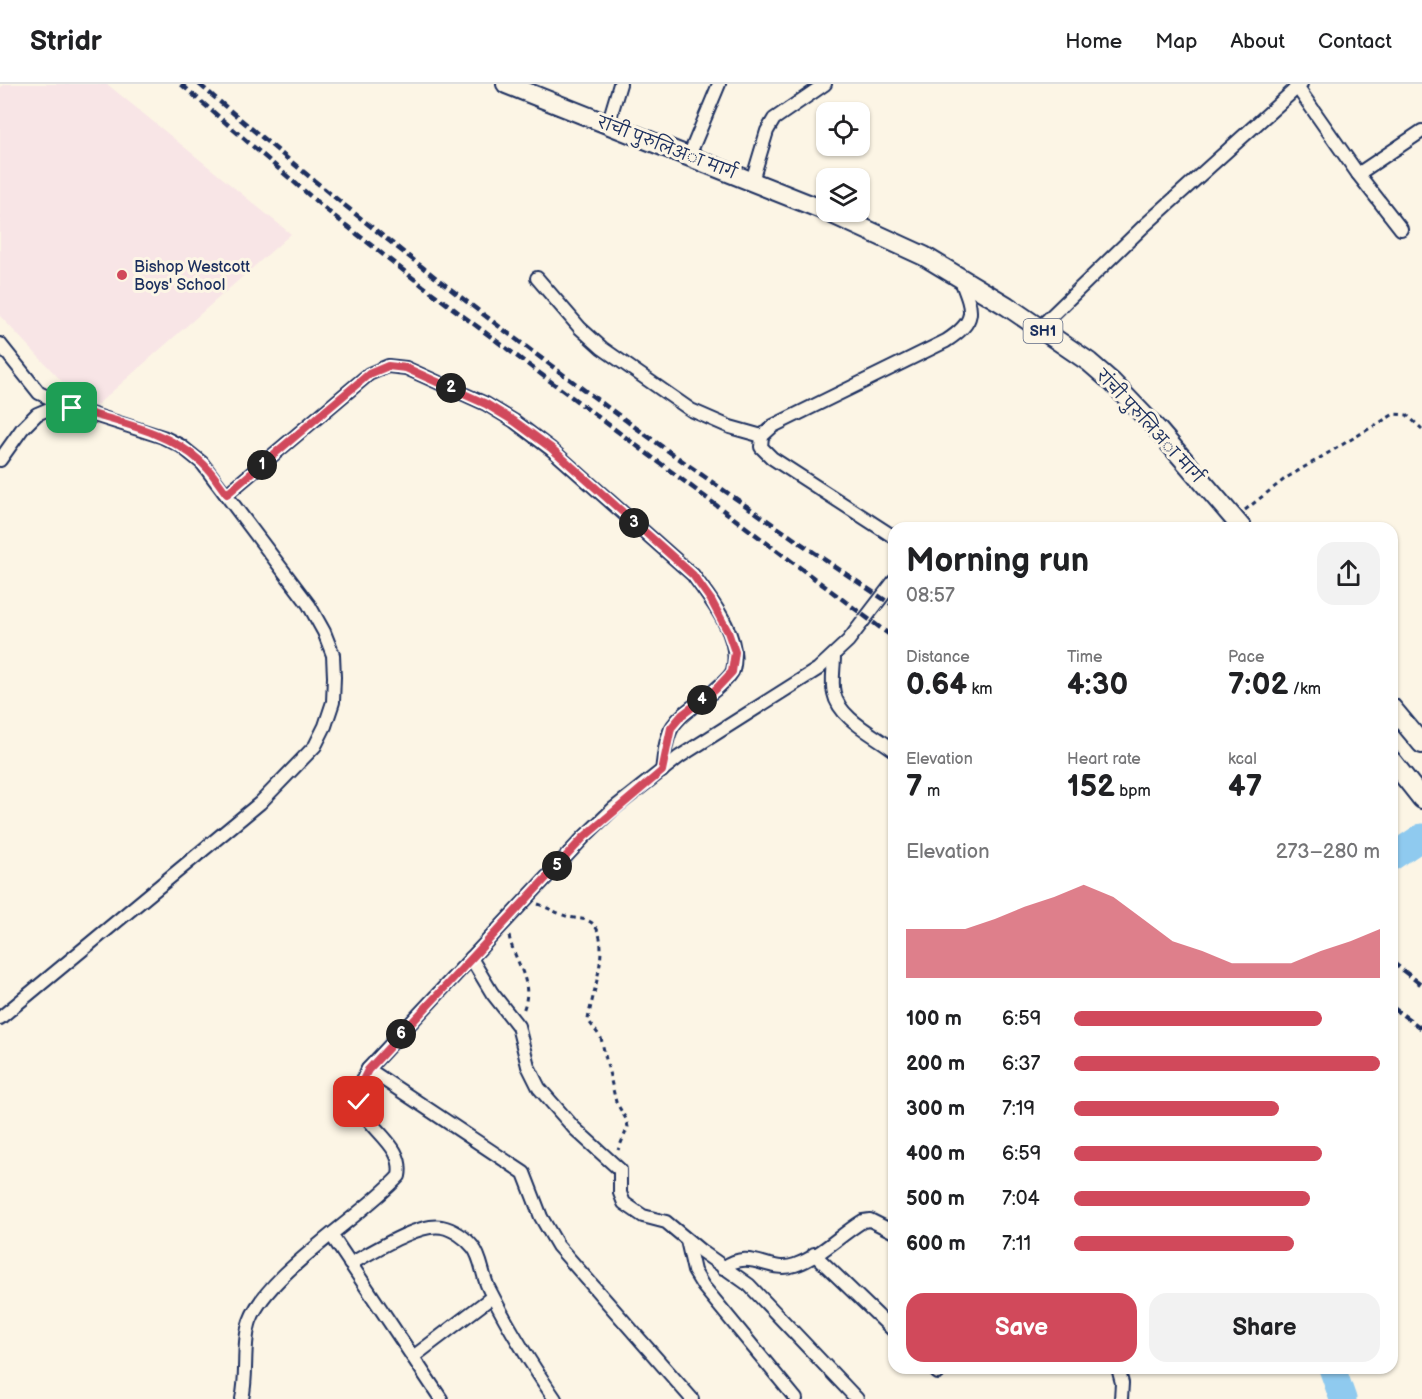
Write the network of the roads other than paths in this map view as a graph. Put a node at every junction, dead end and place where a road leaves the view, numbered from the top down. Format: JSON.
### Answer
{"nodes":[{"id":1,"x":620,"y":84,"type":"edge"},
{"id":2,"x":719,"y":84,"type":"edge"},
{"id":3,"x":825,"y":84,"type":"edge"},
{"id":4,"x":1298,"y":85,"type":"edge"},
{"id":5,"x":518,"y":86,"type":"edge"},
{"id":6,"x":608,"y":124,"type":"junction"},
{"id":7,"x":1422,"y":130,"type":"edge"},
{"id":8,"x":689,"y":156,"type":"junction"},
{"id":9,"x":1358,"y":174,"type":"junction"},
{"id":10,"x":752,"y":181,"type":"junction"},
{"id":11,"x":816,"y":207,"type":"edge"},
{"id":12,"x":851,"y":222,"type":"edge"},
{"id":13,"x":1401,"y":229,"type":"dead end"},
{"id":14,"x":537,"y":278,"type":"dead end"},
{"id":15,"x":960,"y":278,"type":"junction"},
{"id":16,"x":1039,"y":328,"type":"junction"},
{"id":17,"x":0,"y":345,"type":"edge"},
{"id":18,"x":72,"y":408,"type":"junction"},
{"id":19,"x":762,"y":436,"type":"junction"},
{"id":20,"x":0,"y":460,"type":"edge"},
{"id":21,"x":227,"y":494,"type":"junction"},
{"id":22,"x":1234,"y":522,"type":"edge"},
{"id":23,"x":888,"y":533,"type":"edge"},
{"id":24,"x":888,"y":588,"type":"edge"},
{"id":25,"x":834,"y":656,"type":"junction"},
{"id":26,"x":1398,"y":715,"type":"edge"},
{"id":27,"x":1422,"y":744,"type":"edge"},
{"id":28,"x":888,"y":746,"type":"edge"},
{"id":29,"x":1398,"y":769,"type":"edge"},
{"id":30,"x":662,"y":771,"type":"junction"},
{"id":31,"x":1418,"y":794,"type":"edge"},
{"id":32,"x":471,"y":958,"type":"junction"},
{"id":33,"x":0,"y":1018,"type":"edge"},
{"id":34,"x":368,"y":1070,"type":"junction"},
{"id":35,"x":888,"y":1230,"type":"edge"},
{"id":36,"x":332,"y":1236,"type":"junction"},
{"id":37,"x":687,"y":1240,"type":"junction"},
{"id":38,"x":814,"y":1254,"type":"junction"},
{"id":39,"x":350,"y":1264,"type":"junction"},
{"id":40,"x":723,"y":1268,"type":"junction"},
{"id":41,"x":492,"y":1297,"type":"junction"},
{"id":42,"x":888,"y":1325,"type":"edge"},
{"id":43,"x":413,"y":1357,"type":"junction"},
{"id":44,"x":1120,"y":1374,"type":"edge"},
{"id":45,"x":242,"y":1399,"type":"edge"},
{"id":46,"x":441,"y":1399,"type":"edge"},
{"id":47,"x":555,"y":1399,"type":"edge"},
{"id":48,"x":692,"y":1399,"type":"edge"},
{"id":49,"x":796,"y":1399,"type":"edge"},
{"id":50,"x":857,"y":1399,"type":"edge"},
{"id":51,"x":1121,"y":1399,"type":"edge"}],
"edges":[{"from":1,"to":6,"type":"street"},
{"from":2,"to":8,"type":"street"},
{"from":3,"to":10,"type":"street"},
{"from":4,"to":9,"type":"street"},
{"from":4,"to":16,"type":"street"},
{"from":5,"to":6,"type":"main road","name":"रांची पुरुलिअा मार्ग","number":"SH1"},
{"from":6,"to":8,"type":"main road","name":"रांची पुरुलिअा मार्ग","number":"SH1"},
{"from":7,"to":9,"type":"street"},
{"from":8,"to":10,"type":"main road","name":"रांची पुरुलिअा मार्ग","number":"SH1"},
{"from":9,"to":13,"type":"street"},
{"from":10,"to":11,"type":"main road","name":"रांची पुरुलिअा मार्ग","number":"SH1"},
{"from":12,"to":15,"type":"main road","name":"रांची पुरुलिअा मार्ग","number":"SH1"},
{"from":14,"to":19,"type":"street"},
{"from":15,"to":16,"type":"main road","name":"रांची पुरुलिअा मार्ग","number":"SH1"},
{"from":15,"to":19,"type":"street"},
{"from":16,"to":22,"type":"main road","name":"रांची पुरुलिअा मार्ग","number":"SH1"},
{"from":17,"to":18,"type":"street"},
{"from":18,"to":20,"type":"street"},
{"from":18,"to":21,"type":"street"},
{"from":19,"to":23,"type":"street"},
{"from":21,"to":30,"type":"street"},
{"from":21,"to":33,"type":"street"},
{"from":24,"to":25,"type":"street"},
{"from":25,"to":28,"type":"street"},
{"from":25,"to":30,"type":"street"},
{"from":26,"to":27,"type":"main road"},
{"from":29,"to":31,"type":"main road"},
{"from":30,"to":32,"type":"street"},
{"from":32,"to":34,"type":"street"},
{"from":32,"to":37,"type":"street"},
{"from":34,"to":36,"type":"street"},
{"from":34,"to":48,"type":"street"},
{"from":35,"to":38,"type":"street"},
{"from":36,"to":39,"type":"street"},
{"from":36,"to":45,"type":"street"},
{"from":37,"to":40,"type":"street"},
{"from":37,"to":49,"type":"street"},
{"from":38,"to":40,"type":"street"},
{"from":38,"to":42,"type":"street"},
{"from":39,"to":41,"type":"street"},
{"from":39,"to":43,"type":"street"},
{"from":40,"to":50,"type":"street"},
{"from":41,"to":43,"type":"street"},
{"from":41,"to":47,"type":"street"},
{"from":43,"to":46,"type":"street"},
{"from":44,"to":51,"type":"street"}]}
